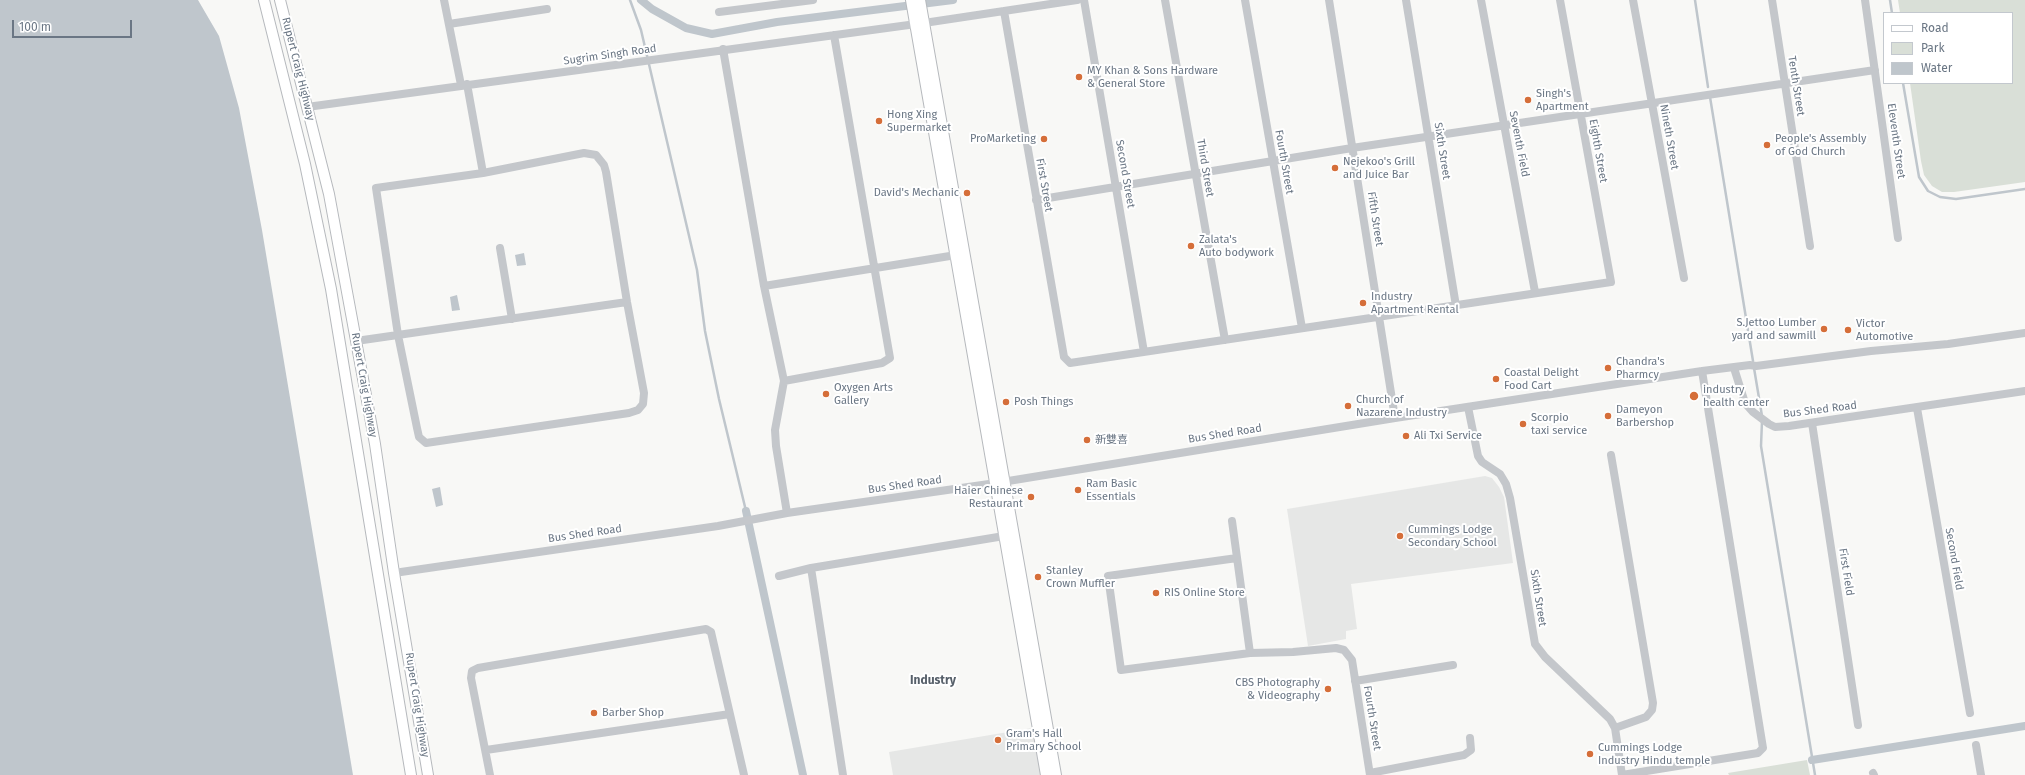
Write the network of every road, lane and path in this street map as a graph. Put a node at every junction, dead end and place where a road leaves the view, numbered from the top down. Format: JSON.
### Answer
{"nodes":[{"id":1,"x":264,"y":0,"type":"edge"},
{"id":2,"x":280,"y":0,"type":"edge"},
{"id":3,"x":444,"y":0,"type":"edge"},
{"id":4,"x":813,"y":0,"type":"edge"},
{"id":5,"x":911,"y":0,"type":"edge"},
{"id":6,"x":920,"y":0,"type":"edge"},
{"id":7,"x":1077,"y":0,"type":"edge"},
{"id":8,"x":1084,"y":0,"type":"edge"},
{"id":9,"x":1165,"y":0,"type":"edge"},
{"id":10,"x":1245,"y":0,"type":"edge"},
{"id":11,"x":1329,"y":0,"type":"edge"},
{"id":12,"x":1406,"y":0,"type":"edge"},
{"id":13,"x":1481,"y":0,"type":"edge"},
{"id":14,"x":1560,"y":0,"type":"edge"},
{"id":15,"x":1633,"y":0,"type":"edge"},
{"id":16,"x":1772,"y":0,"type":"edge"},
{"id":17,"x":1865,"y":0,"type":"edge"},
{"id":18,"x":547,"y":9,"type":"dead end"},
{"id":19,"x":1004,"y":11,"type":"junction"},
{"id":20,"x":719,"y":12,"type":"dead end"},
{"id":21,"x":920,"y":22,"type":"junction"},
{"id":22,"x":449,"y":24,"type":"junction"},
{"id":23,"x":834,"y":35,"type":"junction"},
{"id":24,"x":723,"y":49,"type":"junction"},
{"id":25,"x":1875,"y":70,"type":"junction"},
{"id":26,"x":1785,"y":83,"type":"junction"},
{"id":27,"x":464,"y":85,"type":"junction"},
{"id":28,"x":1652,"y":103,"type":"junction"},
{"id":29,"x":307,"y":107,"type":"junction"},
{"id":30,"x":1580,"y":114,"type":"junction"},
{"id":31,"x":1504,"y":125,"type":"junction"},
{"id":32,"x":1428,"y":136,"type":"junction"},
{"id":33,"x":1352,"y":148,"type":"junction"},
{"id":34,"x":1273,"y":161,"type":"junction"},
{"id":35,"x":483,"y":173,"type":"junction"},
{"id":36,"x":1195,"y":174,"type":"junction"},
{"id":37,"x":1116,"y":187,"type":"junction"},
{"id":38,"x":1036,"y":200,"type":"junction"},
{"id":39,"x":1898,"y":238,"type":"dead end"},
{"id":40,"x":1810,"y":246,"type":"dead end"},
{"id":41,"x":500,"y":248,"type":"dead end"},
{"id":42,"x":956,"y":255,"type":"junction"},
{"id":43,"x":875,"y":269,"type":"junction"},
{"id":44,"x":1684,"y":278,"type":"dead end"},
{"id":45,"x":764,"y":286,"type":"junction"},
{"id":46,"x":1535,"y":292,"type":"junction"},
{"id":47,"x":627,"y":302,"type":"junction"},
{"id":48,"x":1456,"y":306,"type":"junction"},
{"id":49,"x":1379,"y":317,"type":"junction"},
{"id":50,"x":512,"y":319,"type":"junction"},
{"id":51,"x":1302,"y":328,"type":"junction"},
{"id":52,"x":2025,"y":333,"type":"edge"},
{"id":53,"x":398,"y":335,"type":"junction"},
{"id":54,"x":1225,"y":340,"type":"junction"},
{"id":55,"x":356,"y":341,"type":"junction"},
{"id":56,"x":1144,"y":352,"type":"junction"},
{"id":57,"x":1734,"y":368,"type":"junction"},
{"id":58,"x":1702,"y":371,"type":"junction"},
{"id":59,"x":784,"y":381,"type":"junction"},
{"id":60,"x":2025,"y":391,"type":"edge"},
{"id":61,"x":1468,"y":407,"type":"junction"},
{"id":62,"x":1917,"y":408,"type":"junction"},
{"id":63,"x":1395,"y":418,"type":"junction"},
{"id":64,"x":1812,"y":423,"type":"junction"},
{"id":65,"x":1611,"y":455,"type":"dead end"},
{"id":66,"x":1000,"y":482,"type":"junction"},
{"id":67,"x":787,"y":513,"type":"junction"},
{"id":68,"x":1232,"y":521,"type":"dead end"},
{"id":69,"x":1004,"y":536,"type":"junction"},
{"id":70,"x":1237,"y":558,"type":"junction"},
{"id":71,"x":811,"y":568,"type":"junction"},
{"id":72,"x":394,"y":573,"type":"junction"},
{"id":73,"x":779,"y":576,"type":"dead end"},
{"id":74,"x":1250,"y":653,"type":"junction"},
{"id":75,"x":1454,"y":665,"type":"dead end"},
{"id":76,"x":1355,"y":681,"type":"junction"},
{"id":77,"x":1970,"y":713,"type":"dead end"},
{"id":78,"x":730,"y":714,"type":"junction"},
{"id":79,"x":1858,"y":725,"type":"dead end"},
{"id":80,"x":1615,"y":728,"type":"junction"},
{"id":81,"x":1470,"y":738,"type":"dead end"},
{"id":82,"x":1976,"y":745,"type":"dead end"},
{"id":83,"x":486,"y":750,"type":"junction"},
{"id":84,"x":1370,"y":774,"type":"edge"},
{"id":85,"x":411,"y":775,"type":"edge"},
{"id":86,"x":428,"y":775,"type":"edge"},
{"id":87,"x":490,"y":775,"type":"edge"},
{"id":88,"x":744,"y":775,"type":"edge"},
{"id":89,"x":843,"y":775,"type":"edge"},
{"id":90,"x":1046,"y":775,"type":"edge"},
{"id":91,"x":1056,"y":775,"type":"edge"},
{"id":92,"x":1622,"y":775,"type":"edge"},
{"id":93,"x":1981,"y":775,"type":"edge"}],
"edges":[{"from":1,"to":85,"type":"main road","name":"Rupert Craig Highway"},
{"from":2,"to":29,"type":"main road","name":"Rupert Craig Highway"},
{"from":3,"to":22,"type":"street"},
{"from":4,"to":20,"type":"street"},
{"from":5,"to":21,"type":"main road"},
{"from":6,"to":21,"type":"main road"},
{"from":7,"to":19,"type":"street","name":"Sugrim Singh Road"},
{"from":8,"to":37,"type":"street","name":"Second Street"},
{"from":9,"to":36,"type":"street","name":"Third Street"},
{"from":10,"to":34,"type":"street","name":"Fourth Street"},
{"from":11,"to":33,"type":"street","name":"Fifth Street"},
{"from":12,"to":32,"type":"street","name":"Sixth Street"},
{"from":13,"to":31,"type":"street","name":"Seventh Field"},
{"from":14,"to":30,"type":"street","name":"Eighth Street"},
{"from":15,"to":28,"type":"street","name":"Nineth Street"},
{"from":16,"to":26,"type":"street","name":"Tenth Street"},
{"from":17,"to":25,"type":"street","name":"Eleventh Street"},
{"from":18,"to":22,"type":"street"},
{"from":19,"to":21,"type":"street","name":"Sugrim Singh Road"},
{"from":19,"to":38,"type":"street","name":"First Street"},
{"from":21,"to":23,"type":"street","name":"Sugrim Singh Road"},
{"from":21,"to":42,"type":"main road"},
{"from":21,"to":66,"type":"main road"},
{"from":22,"to":27,"type":"street"},
{"from":23,"to":24,"type":"street","name":"Sugrim Singh Road"},
{"from":23,"to":43,"type":"street"},
{"from":24,"to":27,"type":"street","name":"Sugrim Singh Road"},
{"from":24,"to":45,"type":"street"},
{"from":25,"to":26,"type":"street"},
{"from":25,"to":39,"type":"street","name":"Eleventh Street"},
{"from":26,"to":28,"type":"street"},
{"from":26,"to":40,"type":"street","name":"Tenth Street"},
{"from":27,"to":29,"type":"street","name":"Sugrim Singh Road"},
{"from":27,"to":35,"type":"street"},
{"from":28,"to":30,"type":"street"},
{"from":28,"to":44,"type":"street","name":"Nineth Street"},
{"from":29,"to":55,"type":"main road","name":"Rupert Craig Highway"},
{"from":30,"to":31,"type":"street"},
{"from":30,"to":46,"type":"street","name":"Eighth Street"},
{"from":31,"to":32,"type":"street"},
{"from":31,"to":46,"type":"street","name":"Seventh Field"},
{"from":32,"to":33,"type":"street"},
{"from":32,"to":48,"type":"street","name":"Sixth Street"},
{"from":33,"to":34,"type":"street"},
{"from":33,"to":49,"type":"street","name":"Fifth Street"},
{"from":34,"to":36,"type":"street"},
{"from":34,"to":51,"type":"street","name":"Fourth Street"},
{"from":35,"to":47,"type":"street"},
{"from":35,"to":53,"type":"street"},
{"from":36,"to":37,"type":"street"},
{"from":36,"to":54,"type":"street","name":"Third Street"},
{"from":37,"to":38,"type":"street"},
{"from":37,"to":56,"type":"street","name":"Second Street"},
{"from":38,"to":56,"type":"street","name":"First Street"},
{"from":41,"to":50,"type":"street"},
{"from":42,"to":43,"type":"street"},
{"from":42,"to":66,"type":"main road"},
{"from":43,"to":45,"type":"street"},
{"from":43,"to":59,"type":"street"},
{"from":45,"to":59,"type":"street"},
{"from":46,"to":48,"type":"street"},
{"from":47,"to":50,"type":"street"},
{"from":47,"to":53,"type":"street"},
{"from":48,"to":49,"type":"street"},
{"from":49,"to":51,"type":"street"},
{"from":49,"to":63,"type":"street","name":"Fifth Street"},
{"from":50,"to":53,"type":"street"},
{"from":51,"to":54,"type":"street"},
{"from":52,"to":57,"type":"street"},
{"from":53,"to":55,"type":"street"},
{"from":54,"to":56,"type":"street"},
{"from":55,"to":72,"type":"main road","name":"Rupert Craig Highway"},
{"from":57,"to":58,"type":"street","name":"Bus Shed Road"},
{"from":57,"to":64,"type":"street","name":"Bus Shed Road"},
{"from":58,"to":61,"type":"street","name":"Bus Shed Road"},
{"from":58,"to":92,"type":"street"},
{"from":59,"to":67,"type":"street"},
{"from":60,"to":62,"type":"street","name":"Bus Shed Road"},
{"from":61,"to":63,"type":"street","name":"Bus Shed Road"},
{"from":61,"to":80,"type":"street","name":"Sixth Street"},
{"from":62,"to":64,"type":"street","name":"Bus Shed Road"},
{"from":62,"to":77,"type":"street","name":"Second Field"},
{"from":63,"to":66,"type":"street","name":"Bus Shed Road"},
{"from":64,"to":79,"type":"street","name":"First Field"},
{"from":65,"to":80,"type":"street"},
{"from":66,"to":67,"type":"street","name":"Bus Shed Road"},
{"from":66,"to":69,"type":"main road"},
{"from":66,"to":91,"type":"main road"},
{"from":67,"to":72,"type":"street","name":"Bus Shed Road"},
{"from":68,"to":70,"type":"street"},
{"from":69,"to":71,"type":"street"},
{"from":69,"to":90,"type":"main road"},
{"from":70,"to":74,"type":"street"},
{"from":70,"to":74,"type":"street"},
{"from":71,"to":73,"type":"street"},
{"from":71,"to":89,"type":"street"},
{"from":72,"to":86,"type":"main road","name":"Rupert Craig Highway"},
{"from":74,"to":76,"type":"street","name":"Fourth Street"},
{"from":75,"to":76,"type":"street"},
{"from":76,"to":84,"type":"street","name":"Fourth Street"},
{"from":78,"to":83,"type":"street"},
{"from":78,"to":83,"type":"street"},
{"from":78,"to":88,"type":"street"},
{"from":80,"to":92,"type":"street","name":"Sixth Street"},
{"from":81,"to":84,"type":"street"},
{"from":82,"to":93,"type":"street"},
{"from":83,"to":87,"type":"street"}]}
